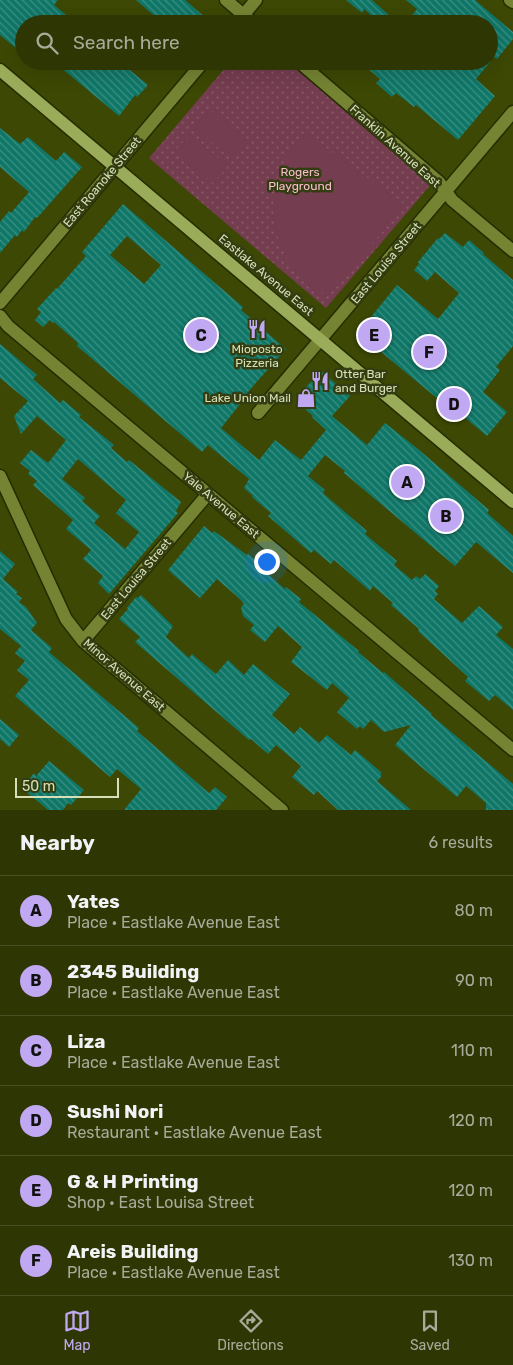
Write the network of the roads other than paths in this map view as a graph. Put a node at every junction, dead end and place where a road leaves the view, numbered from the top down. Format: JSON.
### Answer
{"nodes":[{"id":1,"x":226,"y":0,"type":"edge"},
{"id":2,"x":256,"y":0,"type":"edge"},
{"id":3,"x":510,"y":0,"type":"edge"},
{"id":4,"x":513,"y":2,"type":"edge"},
{"id":5,"x":237,"y":15,"type":"edge"},
{"id":6,"x":243,"y":15,"type":"edge"},
{"id":7,"x":0,"y":70,"type":"edge"},
{"id":8,"x":196,"y":70,"type":"edge"},
{"id":9,"x":308,"y":70,"type":"edge"},
{"id":10,"x":513,"y":112,"type":"edge"},
{"id":11,"x":115,"y":166,"type":"junction"},
{"id":12,"x":446,"y":191,"type":"junction"},
{"id":13,"x":513,"y":251,"type":"edge"},
{"id":14,"x":0,"y":303,"type":"edge"},
{"id":15,"x":0,"y":316,"type":"edge"},
{"id":16,"x":321,"y":340,"type":"junction"},
{"id":17,"x":258,"y":413,"type":"dead end"},
{"id":18,"x":0,"y":476,"type":"edge"},
{"id":19,"x":208,"y":494,"type":"junction"},
{"id":20,"x":513,"y":502,"type":"edge"},
{"id":21,"x":83,"y":641,"type":"junction"},
{"id":22,"x":513,"y":750,"type":"edge"},
{"id":23,"x":282,"y":810,"type":"edge"}],
"edges":[{"from":1,"to":5,"type":"street"},
{"from":2,"to":6,"type":"street"},
{"from":3,"to":4,"type":"street"},
{"from":7,"to":11,"type":"main road","name":"Eastlake Avenue East"},
{"from":8,"to":11,"type":"street","name":"East Roanoke Street"},
{"from":9,"to":12,"type":"street","name":"Franklin Avenue East"},
{"from":10,"to":12,"type":"street","name":"East Louisa Street"},
{"from":11,"to":14,"type":"street","name":"East Roanoke Street"},
{"from":11,"to":16,"type":"main road","name":"Eastlake Avenue East"},
{"from":12,"to":13,"type":"street","name":"Franklin Avenue East"},
{"from":12,"to":16,"type":"street","name":"East Louisa Street"},
{"from":15,"to":19,"type":"street","name":"Yale Avenue East"},
{"from":16,"to":17,"type":"street","name":"East Louisa Street"},
{"from":16,"to":20,"type":"main road","name":"Eastlake Avenue East"},
{"from":18,"to":21,"type":"street","name":"Minor Avenue East"},
{"from":19,"to":21,"type":"street","name":"East Louisa Street"},
{"from":19,"to":22,"type":"street","name":"Yale Avenue East"},
{"from":21,"to":23,"type":"street","name":"Minor Avenue East"}]}
